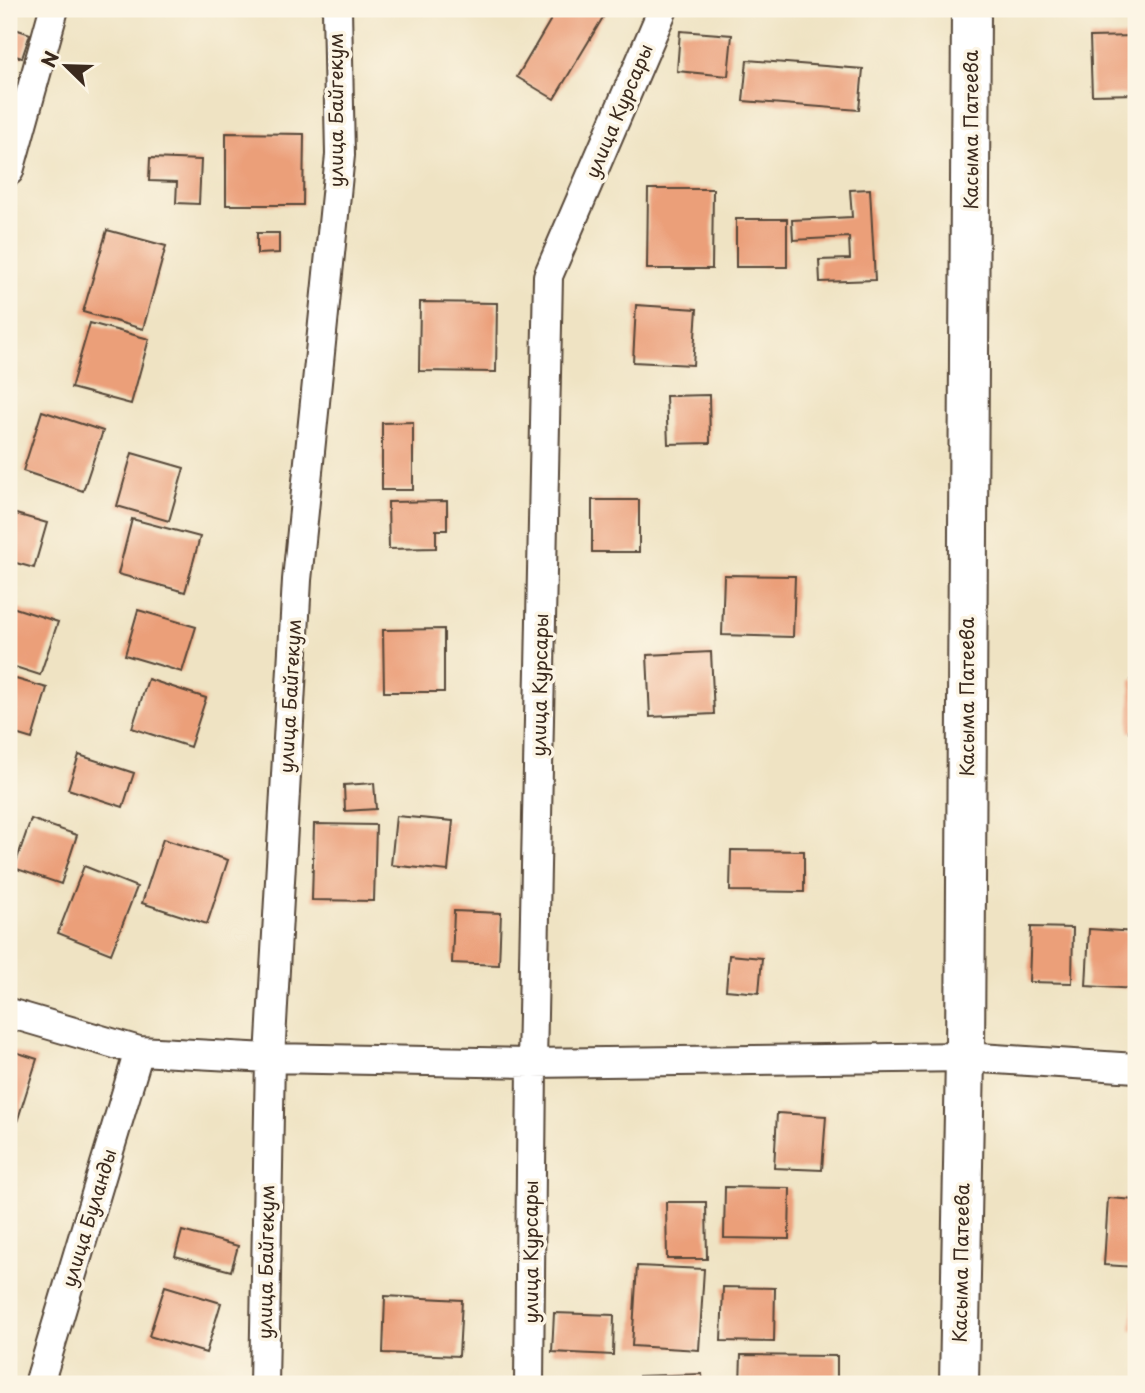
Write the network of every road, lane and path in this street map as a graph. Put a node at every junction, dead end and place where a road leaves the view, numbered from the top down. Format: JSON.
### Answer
{"nodes":[{"id":1,"x":54,"y":9,"type":"edge"},
{"id":2,"x":337,"y":9,"type":"edge"},
{"id":3,"x":663,"y":9,"type":"edge"},
{"id":4,"x":971,"y":9,"type":"edge"},
{"id":5,"x":9,"y":171,"type":"edge"},
{"id":6,"x":9,"y":1013,"type":"edge"},
{"id":7,"x":139,"y":1051,"type":"junction"},
{"id":8,"x":965,"y":1057,"type":"junction"},
{"id":9,"x":270,"y":1058,"type":"junction"},
{"id":10,"x":532,"y":1063,"type":"junction"},
{"id":11,"x":1136,"y":1069,"type":"edge"},
{"id":12,"x":39,"y":1384,"type":"edge"},
{"id":13,"x":264,"y":1384,"type":"edge"},
{"id":14,"x":529,"y":1384,"type":"edge"},
{"id":15,"x":959,"y":1384,"type":"edge"}],
"edges":[{"from":1,"to":5,"type":"street"},
{"from":2,"to":9,"type":"street","name":"улица Байгекум"},
{"from":3,"to":10,"type":"street","name":"улица Курсары"},
{"from":4,"to":8,"type":"main road","name":"Касыма Патеева"},
{"from":6,"to":7,"type":"street"},
{"from":7,"to":9,"type":"street"},
{"from":7,"to":12,"type":"street","name":"улица Буланды"},
{"from":8,"to":10,"type":"street"},
{"from":8,"to":11,"type":"street"},
{"from":8,"to":15,"type":"main road","name":"Касыма Патеева"},
{"from":9,"to":10,"type":"street"},
{"from":9,"to":13,"type":"street","name":"улица Байгекум"},
{"from":10,"to":14,"type":"street","name":"улица Курсары"}]}
